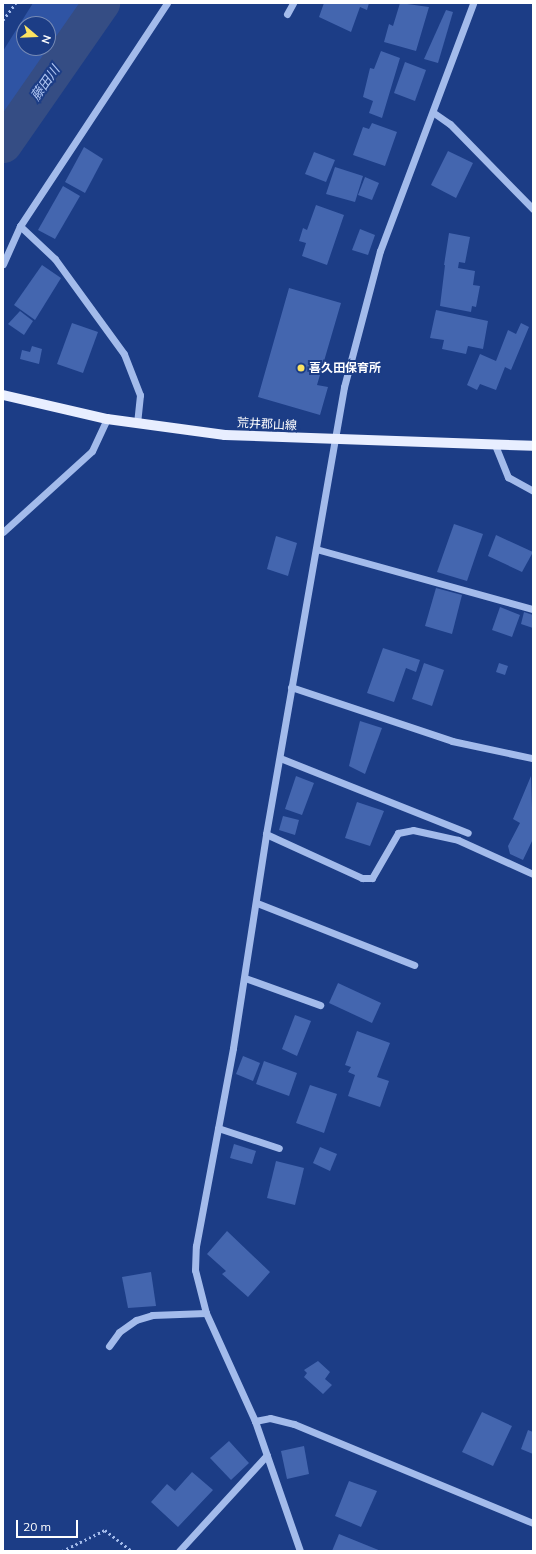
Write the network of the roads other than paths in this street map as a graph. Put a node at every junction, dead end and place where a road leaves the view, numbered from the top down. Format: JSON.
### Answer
{"nodes":[{"id":1,"x":168,"y":3,"type":"edge"},
{"id":2,"x":293,"y":3,"type":"edge"},
{"id":3,"x":473,"y":3,"type":"edge"},
{"id":4,"x":287,"y":14,"type":"dead end"},
{"id":5,"x":434,"y":114,"type":"junction"},
{"id":6,"x":533,"y":209,"type":"edge"},
{"id":7,"x":20,"y":226,"type":"junction"},
{"id":8,"x":3,"y":264,"type":"edge"},
{"id":9,"x":3,"y":395,"type":"edge"},
{"id":10,"x":107,"y":419,"type":"junction"},
{"id":11,"x":137,"y":423,"type":"junction"},
{"id":12,"x":336,"y":441,"type":"junction"},
{"id":13,"x":495,"y":445,"type":"junction"},
{"id":14,"x":533,"y":446,"type":"edge"},
{"id":15,"x":533,"y":491,"type":"edge"},
{"id":16,"x":3,"y":532,"type":"edge"},
{"id":17,"x":316,"y":549,"type":"junction"},
{"id":18,"x":533,"y":609,"type":"edge"},
{"id":19,"x":292,"y":687,"type":"junction"},
{"id":20,"x":280,"y":758,"type":"junction"},
{"id":21,"x":532,"y":758,"type":"dead end"},
{"id":22,"x":468,"y":833,"type":"dead end"},
{"id":23,"x":266,"y":834,"type":"junction"},
{"id":24,"x":533,"y":874,"type":"edge"},
{"id":25,"x":257,"y":903,"type":"junction"},
{"id":26,"x":414,"y":965,"type":"dead end"},
{"id":27,"x":245,"y":978,"type":"junction"},
{"id":28,"x":320,"y":1005,"type":"dead end"},
{"id":29,"x":218,"y":1128,"type":"junction"},
{"id":30,"x":279,"y":1148,"type":"dead end"},
{"id":31,"x":206,"y":1313,"type":"junction"},
{"id":32,"x":109,"y":1346,"type":"dead end"},
{"id":33,"x":255,"y":1421,"type":"junction"},
{"id":34,"x":267,"y":1455,"type":"junction"},
{"id":35,"x":533,"y":1523,"type":"edge"},
{"id":36,"x":179,"y":1551,"type":"edge"},
{"id":37,"x":300,"y":1551,"type":"edge"}],
"edges":[{"from":1,"to":7,"type":"street"},
{"from":2,"to":4,"type":"street"},
{"from":3,"to":5,"type":"street"},
{"from":5,"to":6,"type":"street"},
{"from":5,"to":12,"type":"street"},
{"from":7,"to":8,"type":"street"},
{"from":7,"to":11,"type":"street"},
{"from":9,"to":10,"type":"main road","name":"荒井郡山線"},
{"from":10,"to":11,"type":"main road","name":"荒井郡山線"},
{"from":10,"to":16,"type":"street"},
{"from":11,"to":12,"type":"main road","name":"荒井郡山線"},
{"from":12,"to":13,"type":"main road","name":"荒井郡山線"},
{"from":12,"to":17,"type":"street"},
{"from":13,"to":14,"type":"main road","name":"荒井郡山線"},
{"from":13,"to":15,"type":"street"},
{"from":17,"to":18,"type":"street"},
{"from":17,"to":19,"type":"street"},
{"from":19,"to":20,"type":"street"},
{"from":19,"to":21,"type":"street"},
{"from":20,"to":22,"type":"street"},
{"from":20,"to":23,"type":"street"},
{"from":23,"to":24,"type":"street"},
{"from":23,"to":25,"type":"street"},
{"from":25,"to":26,"type":"street"},
{"from":25,"to":27,"type":"street"},
{"from":27,"to":28,"type":"street"},
{"from":27,"to":29,"type":"street"},
{"from":29,"to":30,"type":"street"},
{"from":29,"to":31,"type":"street"},
{"from":31,"to":32,"type":"street"},
{"from":31,"to":33,"type":"street"},
{"from":33,"to":34,"type":"street"},
{"from":33,"to":35,"type":"street"},
{"from":34,"to":36,"type":"street"},
{"from":34,"to":37,"type":"street"}]}
